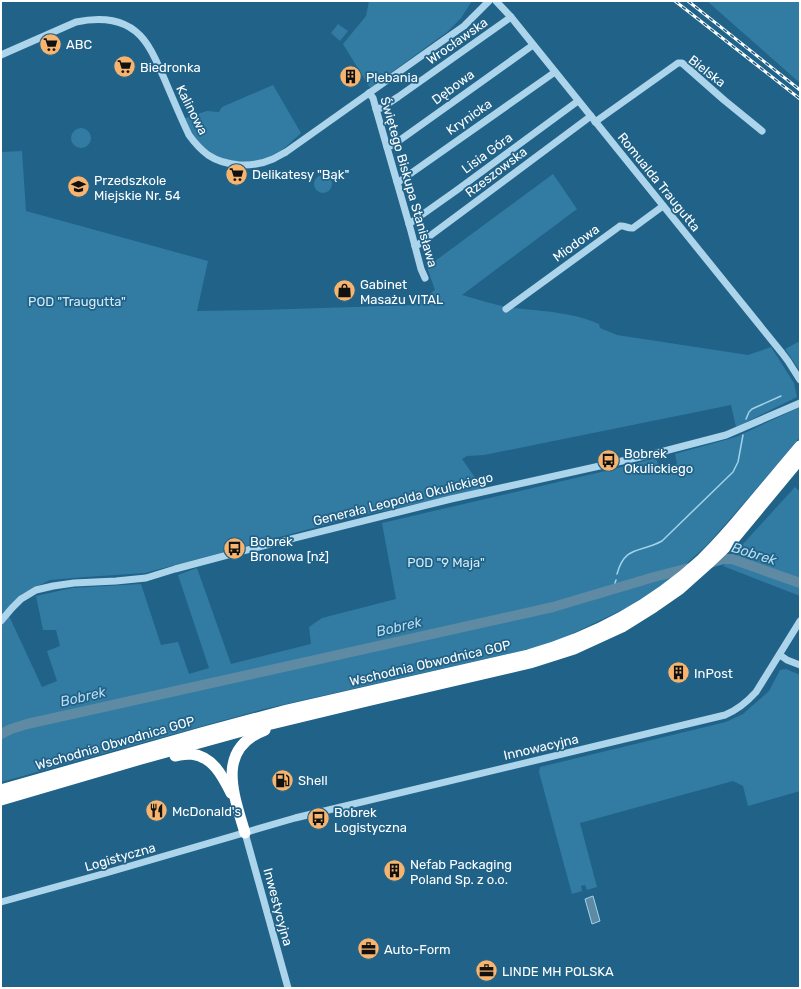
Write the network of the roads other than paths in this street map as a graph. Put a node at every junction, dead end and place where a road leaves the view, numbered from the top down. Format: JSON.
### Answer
{"nodes":[{"id":1,"x":489,"y":1,"type":"edge"},
{"id":2,"x":496,"y":1,"type":"edge"},
{"id":3,"x":511,"y":17,"type":"junction"},
{"id":4,"x":533,"y":45,"type":"junction"},
{"id":5,"x":1,"y":55,"type":"edge"},
{"id":6,"x":555,"y":72,"type":"junction"},
{"id":7,"x":369,"y":93,"type":"junction"},
{"id":8,"x":578,"y":101,"type":"junction"},
{"id":9,"x":376,"y":109,"type":"junction"},
{"id":10,"x":593,"y":119,"type":"junction"},
{"id":11,"x":762,"y":131,"type":"dead end"},
{"id":12,"x":387,"y":148,"type":"junction"},
{"id":13,"x":397,"y":182,"type":"junction"},
{"id":14,"x":662,"y":206,"type":"junction"},
{"id":15,"x":409,"y":224,"type":"junction"},
{"id":16,"x":415,"y":246,"type":"junction"},
{"id":17,"x":425,"y":278,"type":"dead end"},
{"id":18,"x":506,"y":309,"type":"dead end"},
{"id":19,"x":800,"y":380,"type":"edge"},
{"id":20,"x":800,"y":403,"type":"edge"},
{"id":21,"x":798,"y":455,"type":"edge"},
{"id":22,"x":1,"y":621,"type":"edge"},
{"id":23,"x":800,"y":621,"type":"edge"},
{"id":24,"x":780,"y":655,"type":"junction"},
{"id":25,"x":800,"y":665,"type":"edge"},
{"id":26,"x":302,"y":716,"type":"junction"},
{"id":27,"x":141,"y":759,"type":"junction"},
{"id":28,"x":1,"y":790,"type":"edge"},
{"id":29,"x":1,"y":800,"type":"edge"},
{"id":30,"x":236,"y":805,"type":"junction"},
{"id":31,"x":245,"y":833,"type":"junction"},
{"id":32,"x":1,"y":902,"type":"edge"},
{"id":33,"x":288,"y":988,"type":"edge"}],
"edges":[{"from":1,"to":7,"type":"street","name":"Kalinowa"},
{"from":2,"to":3,"type":"street","name":"Romualda Traugutta"},
{"from":3,"to":4,"type":"street","name":"Romualda Traugutta"},
{"from":3,"to":9,"type":"street","name":"Wrocławska"},
{"from":4,"to":6,"type":"street","name":"Romualda Traugutta"},
{"from":4,"to":12,"type":"street","name":"Dębowa"},
{"from":5,"to":7,"type":"street","name":"Kalinowa"},
{"from":6,"to":8,"type":"street","name":"Romualda Traugutta"},
{"from":6,"to":13,"type":"street","name":"Krynicka"},
{"from":7,"to":9,"type":"street","name":"Świętego Biskupa Stanisława"},
{"from":8,"to":10,"type":"street","name":"Romualda Traugutta"},
{"from":8,"to":15,"type":"street","name":"Lisia Góra"},
{"from":9,"to":12,"type":"street","name":"Świętego Biskupa Stanisława"},
{"from":10,"to":11,"type":"street","name":"Bielska"},
{"from":10,"to":14,"type":"street","name":"Romualda Traugutta"},
{"from":10,"to":16,"type":"street","name":"Rzeszowska"},
{"from":12,"to":13,"type":"street","name":"Świętego Biskupa Stanisława"},
{"from":13,"to":15,"type":"street","name":"Świętego Biskupa Stanisława"},
{"from":14,"to":18,"type":"street","name":"Miodowa"},
{"from":14,"to":19,"type":"street","name":"Romualda Traugutta"},
{"from":15,"to":16,"type":"street","name":"Świętego Biskupa Stanisława"},
{"from":16,"to":17,"type":"street","name":"Świętego Biskupa Stanisława"},
{"from":20,"to":22,"type":"street","name":"Generała Leopolda Okulickiego"},
{"from":21,"to":26,"type":"highway","name":"Wschodnia Obwodnica GOP"},
{"from":21,"to":28,"type":"highway","name":"Wschodnia Obwodnica GOP"},
{"from":23,"to":24,"type":"street","name":"Innowacyjna"},
{"from":24,"to":25,"type":"street"},
{"from":24,"to":31,"type":"street","name":"Innowacyjna"},
{"from":26,"to":27,"type":"highway","name":"Wschodnia Obwodnica GOP"},
{"from":26,"to":30,"type":"highway"},
{"from":27,"to":29,"type":"highway","name":"Wschodnia Obwodnica GOP"},
{"from":27,"to":30,"type":"highway"},
{"from":30,"to":31,"type":"highway"},
{"from":31,"to":32,"type":"street","name":"Logistyczna"},
{"from":31,"to":33,"type":"street","name":"Inwestycyjna"}]}
